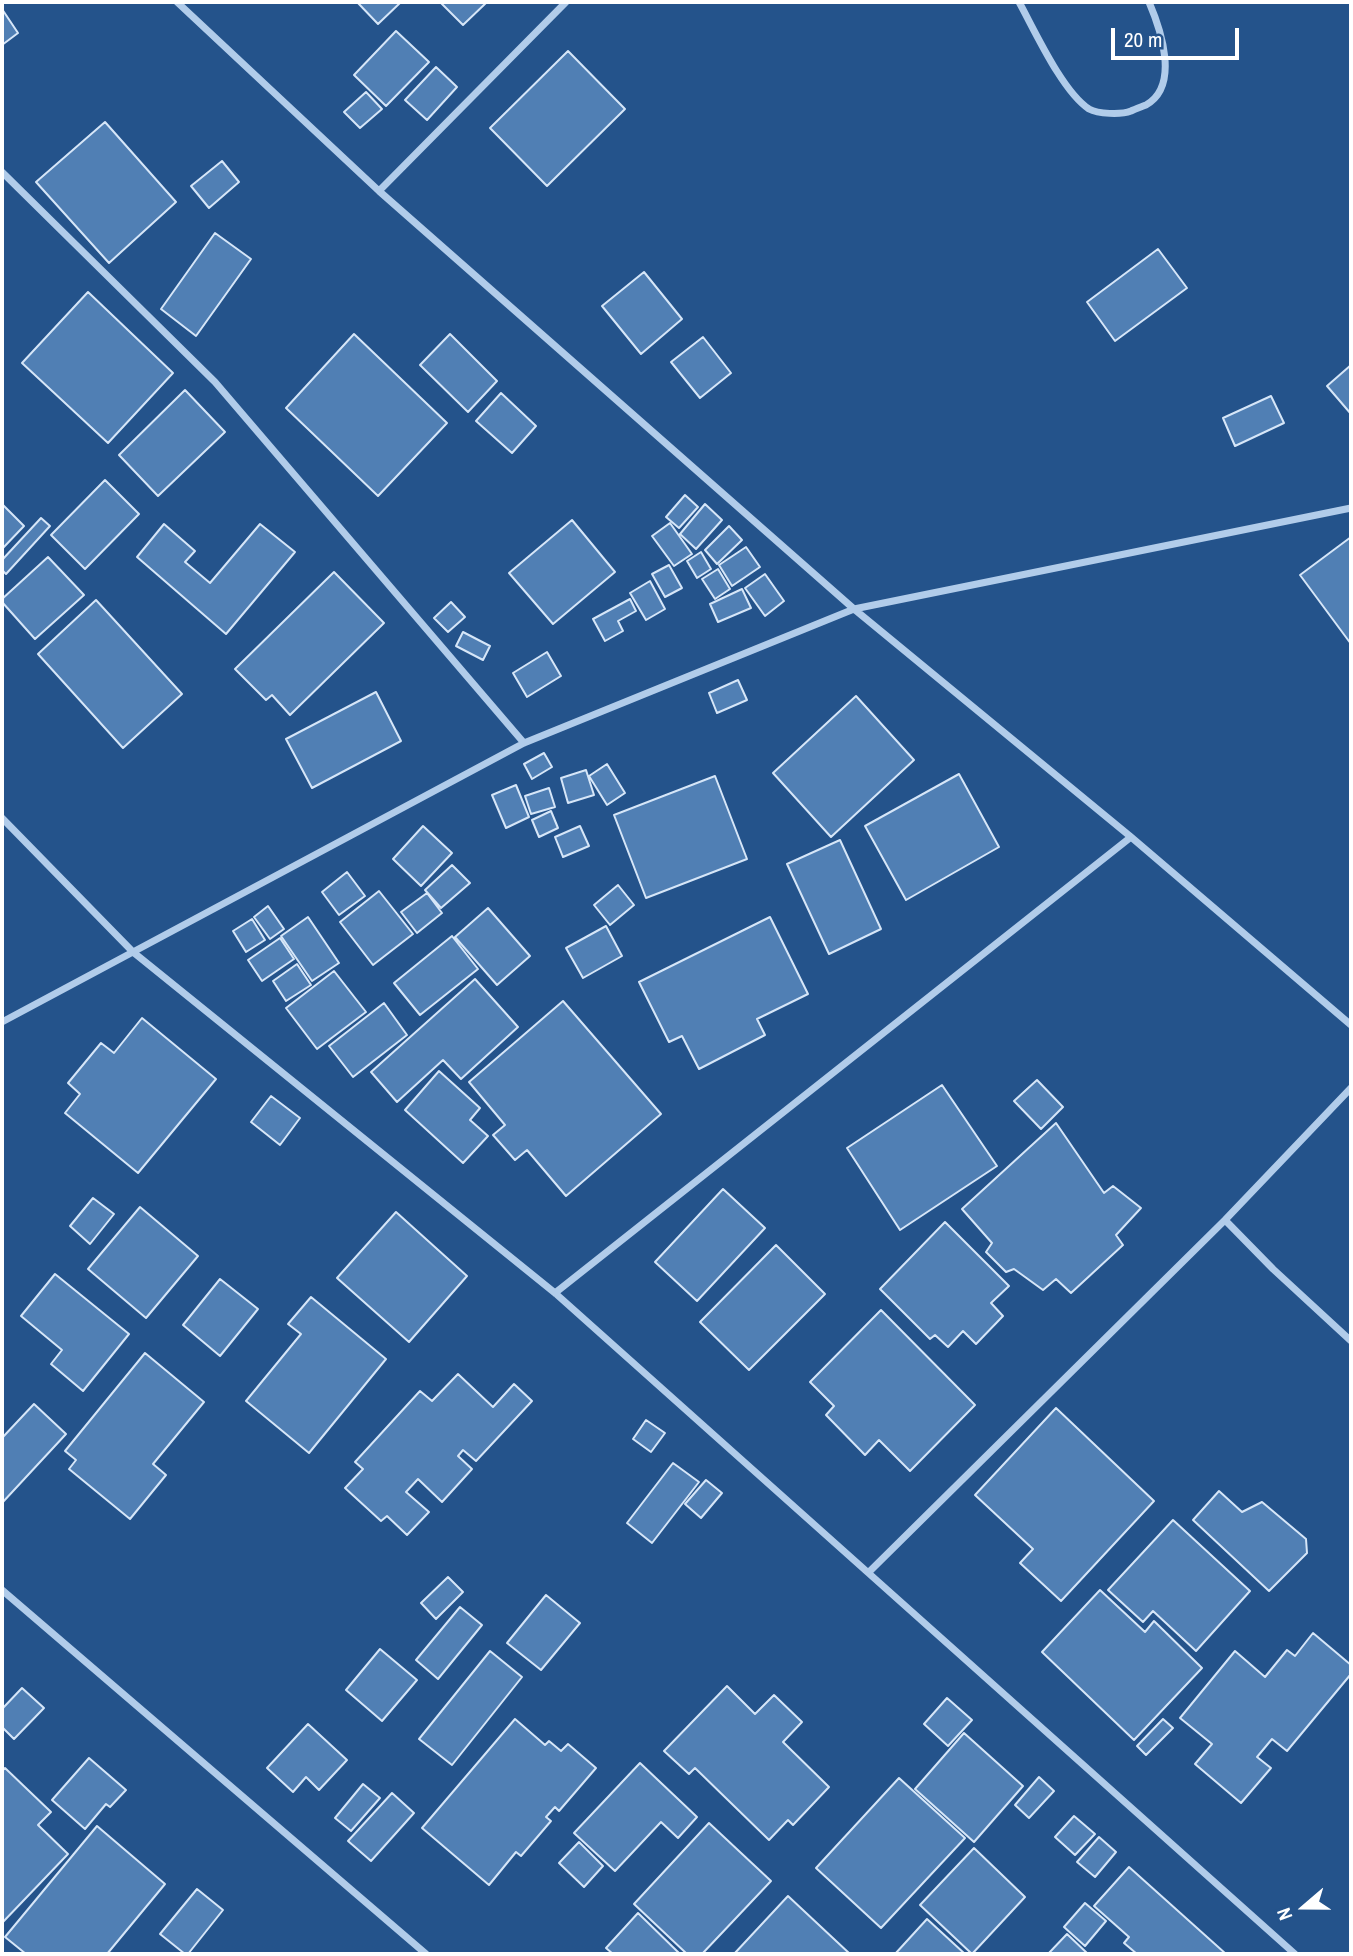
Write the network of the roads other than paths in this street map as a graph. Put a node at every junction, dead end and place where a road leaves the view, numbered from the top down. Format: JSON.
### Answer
{"nodes":[{"id":1,"x":177,"y":2,"type":"edge"},
{"id":2,"x":566,"y":2,"type":"edge"},
{"id":3,"x":1018,"y":2,"type":"edge"},
{"id":4,"x":1149,"y":2,"type":"edge"},
{"id":5,"x":2,"y":172,"type":"edge"},
{"id":6,"x":379,"y":191,"type":"junction"},
{"id":7,"x":1351,"y":508,"type":"edge"},
{"id":8,"x":855,"y":609,"type":"junction"},
{"id":9,"x":524,"y":743,"type":"junction"},
{"id":10,"x":2,"y":818,"type":"edge"},
{"id":11,"x":1131,"y":837,"type":"junction"},
{"id":12,"x":133,"y":952,"type":"junction"},
{"id":13,"x":2,"y":1021,"type":"edge"},
{"id":14,"x":1351,"y":1025,"type":"edge"},
{"id":15,"x":1351,"y":1088,"type":"edge"},
{"id":16,"x":1225,"y":1220,"type":"junction"},
{"id":17,"x":555,"y":1293,"type":"junction"},
{"id":18,"x":1351,"y":1341,"type":"edge"},
{"id":19,"x":869,"y":1572,"type":"junction"},
{"id":20,"x":2,"y":1590,"type":"edge"},
{"id":21,"x":426,"y":1954,"type":"edge"},
{"id":22,"x":1295,"y":1954,"type":"edge"}],
"edges":[{"from":1,"to":6,"type":"street"},
{"from":2,"to":6,"type":"street"},
{"from":3,"to":4,"type":"street"},
{"from":5,"to":9,"type":"street"},
{"from":6,"to":8,"type":"street"},
{"from":7,"to":8,"type":"street"},
{"from":8,"to":9,"type":"street"},
{"from":8,"to":11,"type":"street"},
{"from":9,"to":12,"type":"street"},
{"from":10,"to":12,"type":"street"},
{"from":11,"to":14,"type":"street"},
{"from":11,"to":17,"type":"street"},
{"from":12,"to":13,"type":"street"},
{"from":12,"to":17,"type":"street"},
{"from":15,"to":16,"type":"street"},
{"from":16,"to":18,"type":"street"},
{"from":16,"to":19,"type":"street"},
{"from":17,"to":19,"type":"street"},
{"from":19,"to":22,"type":"street"},
{"from":20,"to":21,"type":"street"}]}
